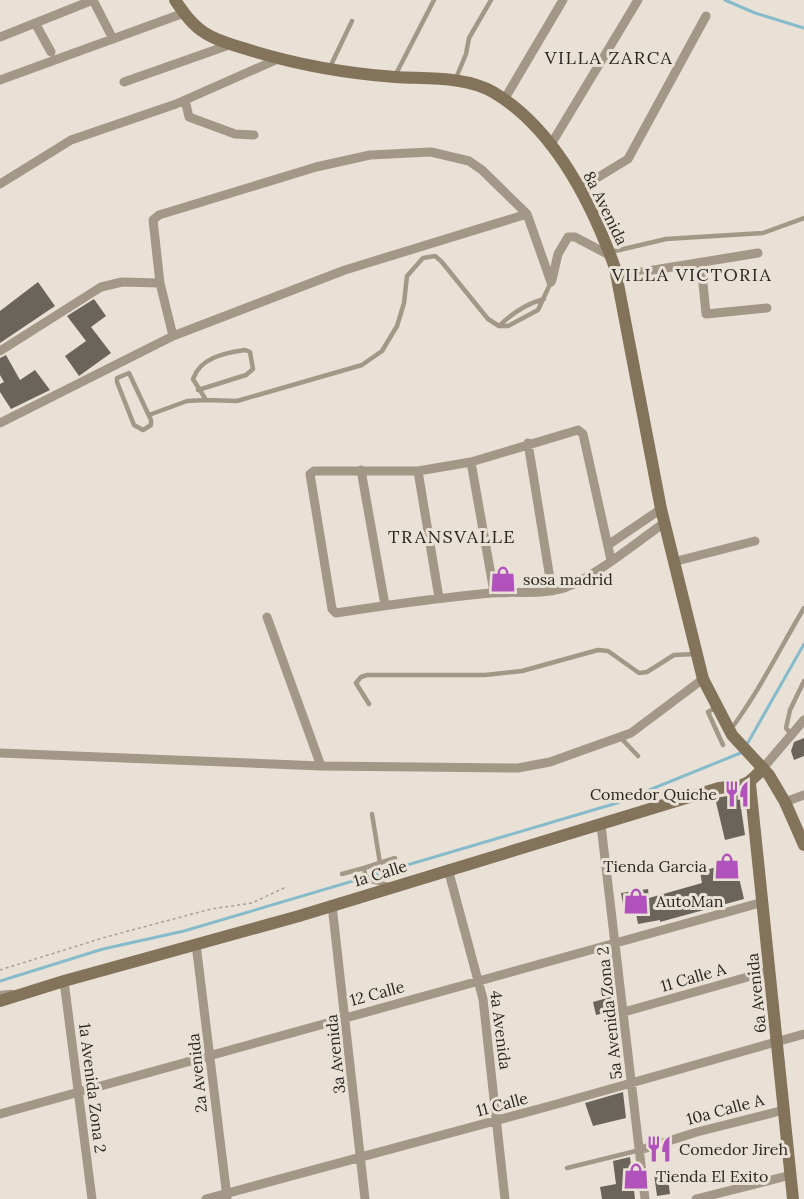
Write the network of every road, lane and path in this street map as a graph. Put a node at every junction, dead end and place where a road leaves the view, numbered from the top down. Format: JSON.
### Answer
{"nodes":[{"id":1,"x":93,"y":0,"type":"edge"},
{"id":2,"x":175,"y":0,"type":"edge"},
{"id":3,"x":434,"y":0,"type":"edge"},
{"id":4,"x":491,"y":0,"type":"edge"},
{"id":5,"x":563,"y":0,"type":"edge"},
{"id":6,"x":638,"y":0,"type":"edge"},
{"id":7,"x":184,"y":13,"type":"junction"},
{"id":8,"x":706,"y":16,"type":"dead end"},
{"id":9,"x":352,"y":21,"type":"dead end"},
{"id":10,"x":35,"y":23,"type":"junction"},
{"id":11,"x":0,"y":37,"type":"edge"},
{"id":12,"x":113,"y":39,"type":"junction"},
{"id":13,"x":232,"y":44,"type":"junction"},
{"id":14,"x":51,"y":52,"type":"dead end"},
{"id":15,"x":278,"y":59,"type":"junction"},
{"id":16,"x":329,"y":68,"type":"junction"},
{"id":17,"x":395,"y":77,"type":"junction"},
{"id":18,"x":0,"y":80,"type":"edge"},
{"id":19,"x":455,"y":81,"type":"junction"},
{"id":20,"x":124,"y":82,"type":"dead end"},
{"id":21,"x":185,"y":100,"type":"junction"},
{"id":22,"x":504,"y":100,"type":"junction"},
{"id":23,"x":254,"y":135,"type":"dead end"},
{"id":24,"x":550,"y":146,"type":"junction"},
{"id":25,"x":0,"y":184,"type":"edge"},
{"id":26,"x":579,"y":189,"type":"junction"},
{"id":27,"x":527,"y":214,"type":"junction"},
{"id":28,"x":804,"y":218,"type":"edge"},
{"id":29,"x":758,"y":253,"type":"dead end"},
{"id":30,"x":611,"y":254,"type":"junction"},
{"id":31,"x":701,"y":263,"type":"junction"},
{"id":32,"x":617,"y":276,"type":"junction"},
{"id":33,"x":551,"y":282,"type":"junction"},
{"id":34,"x":160,"y":283,"type":"junction"},
{"id":35,"x":544,"y":299,"type":"junction"},
{"id":36,"x":767,"y":309,"type":"dead end"},
{"id":37,"x":499,"y":326,"type":"junction"},
{"id":38,"x":173,"y":336,"type":"junction"},
{"id":39,"x":0,"y":351,"type":"edge"},
{"id":40,"x":198,"y":390,"type":"junction"},
{"id":41,"x":206,"y":400,"type":"junction"},
{"id":42,"x":149,"y":415,"type":"junction"},
{"id":43,"x":0,"y":423,"type":"edge"},
{"id":44,"x":528,"y":443,"type":"junction"},
{"id":45,"x":471,"y":462,"type":"junction"},
{"id":46,"x":361,"y":470,"type":"junction"},
{"id":47,"x":418,"y":471,"type":"junction"},
{"id":48,"x":661,"y":508,"type":"junction"},
{"id":49,"x":664,"y":523,"type":"junction"},
{"id":50,"x":755,"y":542,"type":"dead end"},
{"id":51,"x":608,"y":545,"type":"junction"},
{"id":52,"x":611,"y":560,"type":"junction"},
{"id":53,"x":674,"y":562,"type":"junction"},
{"id":54,"x":552,"y":591,"type":"junction"},
{"id":55,"x":494,"y":592,"type":"junction"},
{"id":56,"x":439,"y":598,"type":"junction"},
{"id":57,"x":385,"y":605,"type":"junction"},
{"id":58,"x":804,"y":608,"type":"edge"},
{"id":59,"x":267,"y":617,"type":"dead end"},
{"id":60,"x":695,"y":654,"type":"junction"},
{"id":61,"x":703,"y":679,"type":"junction"},
{"id":62,"x":804,"y":681,"type":"edge"},
{"id":63,"x":369,"y":705,"type":"dead end"},
{"id":64,"x":717,"y":707,"type":"junction"},
{"id":65,"x":804,"y":720,"type":"edge"},
{"id":66,"x":733,"y":733,"type":"junction"},
{"id":67,"x":791,"y":734,"type":"junction"},
{"id":68,"x":620,"y":737,"type":"junction"},
{"id":69,"x":723,"y":746,"type":"dead end"},
{"id":70,"x":0,"y":753,"type":"edge"},
{"id":71,"x":638,"y":756,"type":"dead end"},
{"id":72,"x":321,"y":766,"type":"junction"},
{"id":73,"x":763,"y":768,"type":"junction"},
{"id":74,"x":746,"y":785,"type":"junction"},
{"id":75,"x":804,"y":795,"type":"edge"},
{"id":76,"x":785,"y":802,"type":"junction"},
{"id":77,"x":372,"y":814,"type":"dead end"},
{"id":78,"x":601,"y":825,"type":"junction"},
{"id":79,"x":804,"y":845,"type":"edge"},
{"id":80,"x":395,"y":858,"type":"dead end"},
{"id":81,"x":380,"y":863,"type":"junction"},
{"id":82,"x":448,"y":869,"type":"junction"},
{"id":83,"x":364,"y":870,"type":"junction"},
{"id":84,"x":342,"y":874,"type":"dead end"},
{"id":85,"x":394,"y":886,"type":"junction"},
{"id":86,"x":286,"y":887,"type":"dead end"},
{"id":87,"x":759,"y":903,"type":"junction"},
{"id":88,"x":332,"y":905,"type":"junction"},
{"id":89,"x":196,"y":944,"type":"junction"},
{"id":90,"x":616,"y":944,"type":"junction"},
{"id":91,"x":0,"y":970,"type":"edge"},
{"id":92,"x":766,"y":972,"type":"junction"},
{"id":93,"x":64,"y":981,"type":"junction"},
{"id":94,"x":480,"y":981,"type":"junction"},
{"id":95,"x":0,"y":993,"type":"edge"},
{"id":96,"x":24,"y":993,"type":"junction"},
{"id":97,"x":0,"y":1001,"type":"edge"},
{"id":98,"x":624,"y":1012,"type":"junction"},
{"id":99,"x":346,"y":1017,"type":"junction"},
{"id":100,"x":804,"y":1034,"type":"edge"},
{"id":101,"x":774,"y":1042,"type":"junction"},
{"id":102,"x":210,"y":1054,"type":"junction"},
{"id":103,"x":632,"y":1082,"type":"junction"},
{"id":104,"x":78,"y":1091,"type":"junction"},
{"id":105,"x":781,"y":1110,"type":"junction"},
{"id":106,"x":0,"y":1114,"type":"edge"},
{"id":107,"x":497,"y":1121,"type":"junction"},
{"id":108,"x":640,"y":1150,"type":"junction"},
{"id":109,"x":361,"y":1157,"type":"junction"},
{"id":110,"x":567,"y":1168,"type":"dead end"},
{"id":111,"x":787,"y":1176,"type":"junction"},
{"id":112,"x":227,"y":1196,"type":"edge"},
{"id":113,"x":92,"y":1199,"type":"edge"},
{"id":114,"x":206,"y":1199,"type":"edge"},
{"id":115,"x":365,"y":1199,"type":"edge"},
{"id":116,"x":505,"y":1199,"type":"edge"},
{"id":117,"x":645,"y":1199,"type":"edge"},
{"id":118,"x":696,"y":1199,"type":"edge"},
{"id":119,"x":785,"y":1199,"type":"edge"},
{"id":120,"x":793,"y":1199,"type":"edge"}],
"edges":[{"from":1,"to":10,"type":"street"},
{"from":1,"to":12,"type":"street"},
{"from":2,"to":7,"type":"street","name":"8a Avenida"},
{"from":3,"to":17,"type":"lane"},
{"from":4,"to":19,"type":"lane"},
{"from":5,"to":22,"type":"street"},
{"from":6,"to":24,"type":"street"},
{"from":7,"to":12,"type":"street"},
{"from":7,"to":13,"type":"street","name":"8a Avenida"},
{"from":8,"to":26,"type":"street"},
{"from":9,"to":16,"type":"lane"},
{"from":10,"to":11,"type":"street"},
{"from":10,"to":14,"type":"street"},
{"from":12,"to":18,"type":"street"},
{"from":13,"to":15,"type":"street","name":"8a Avenida"},
{"from":13,"to":20,"type":"street"},
{"from":15,"to":16,"type":"street","name":"8a Avenida"},
{"from":15,"to":21,"type":"street"},
{"from":16,"to":17,"type":"street","name":"8a Avenida"},
{"from":17,"to":19,"type":"street","name":"8a Avenida"},
{"from":19,"to":22,"type":"street","name":"8a Avenida"},
{"from":21,"to":23,"type":"street"},
{"from":21,"to":25,"type":"street"},
{"from":22,"to":24,"type":"street","name":"8a Avenida"},
{"from":24,"to":26,"type":"street","name":"8a Avenida"},
{"from":26,"to":30,"type":"street","name":"8a Avenida"},
{"from":27,"to":33,"type":"street"},
{"from":27,"to":34,"type":"street"},
{"from":27,"to":38,"type":"street"},
{"from":28,"to":30,"type":"lane"},
{"from":29,"to":31,"type":"street"},
{"from":30,"to":32,"type":"street","name":"8a Avenida"},
{"from":30,"to":33,"type":"street"},
{"from":31,"to":32,"type":"street"},
{"from":31,"to":36,"type":"street"},
{"from":32,"to":48,"type":"street","name":"8a Avenida"},
{"from":33,"to":35,"type":"lane"},
{"from":34,"to":38,"type":"street"},
{"from":34,"to":39,"type":"street"},
{"from":35,"to":37,"type":"lane"},
{"from":35,"to":37,"type":"lane"},
{"from":37,"to":41,"type":"lane"},
{"from":38,"to":43,"type":"street"},
{"from":40,"to":40,"type":"lane"},
{"from":40,"to":41,"type":"lane"},
{"from":41,"to":42,"type":"lane"},
{"from":42,"to":42,"type":"lane"},
{"from":44,"to":45,"type":"street"},
{"from":44,"to":51,"type":"street"},
{"from":44,"to":54,"type":"street"},
{"from":45,"to":47,"type":"street"},
{"from":45,"to":55,"type":"street"},
{"from":46,"to":47,"type":"street"},
{"from":46,"to":57,"type":"street"},
{"from":46,"to":57,"type":"street"},
{"from":47,"to":56,"type":"street"},
{"from":48,"to":49,"type":"street","name":"8a Avenida"},
{"from":48,"to":51,"type":"street"},
{"from":49,"to":52,"type":"street"},
{"from":49,"to":53,"type":"street","name":"8a Avenida"},
{"from":50,"to":53,"type":"street"},
{"from":51,"to":52,"type":"street"},
{"from":52,"to":54,"type":"street"},
{"from":53,"to":60,"type":"street","name":"8a Avenida"},
{"from":54,"to":55,"type":"street"},
{"from":55,"to":56,"type":"street"},
{"from":56,"to":57,"type":"street"},
{"from":58,"to":66,"type":"lane"},
{"from":59,"to":72,"type":"street"},
{"from":60,"to":61,"type":"street","name":"8a Avenida"},
{"from":60,"to":63,"type":"lane"},
{"from":61,"to":64,"type":"street","name":"8a Avenida"},
{"from":61,"to":68,"type":"street"},
{"from":62,"to":67,"type":"lane"},
{"from":64,"to":66,"type":"street","name":"8a Avenida"},
{"from":64,"to":69,"type":"lane"},
{"from":65,"to":67,"type":"street"},
{"from":66,"to":73,"type":"street","name":"8a Avenida"},
{"from":67,"to":73,"type":"street"},
{"from":68,"to":71,"type":"lane"},
{"from":68,"to":72,"type":"street"},
{"from":70,"to":72,"type":"street"},
{"from":73,"to":74,"type":"street"},
{"from":73,"to":76,"type":"street","name":"8a Avenida"},
{"from":74,"to":78,"type":"street","name":"1a Calle"},
{"from":74,"to":87,"type":"street","name":"6a Avenida"},
{"from":75,"to":76,"type":"street"},
{"from":76,"to":79,"type":"street","name":"8a Avenida"},
{"from":77,"to":81,"type":"lane"},
{"from":78,"to":82,"type":"street","name":"1a Calle"},
{"from":78,"to":90,"type":"street","name":"5a Avenida Zona 2"},
{"from":80,"to":81,"type":"lane"},
{"from":81,"to":83,"type":"lane"},
{"from":82,"to":85,"type":"street","name":"1a Calle"},
{"from":82,"to":94,"type":"street","name":"4a Avenida"},
{"from":83,"to":84,"type":"lane"},
{"from":83,"to":85,"type":"lane"},
{"from":85,"to":88,"type":"street","name":"1a Calle"},
{"from":86,"to":91,"type":"path"},
{"from":87,"to":90,"type":"street","name":"12 Calle"},
{"from":87,"to":92,"type":"street","name":"6a Avenida"},
{"from":88,"to":89,"type":"street","name":"1a Calle"},
{"from":88,"to":99,"type":"street","name":"3a Avenida"},
{"from":89,"to":93,"type":"street","name":"1a Calle"},
{"from":89,"to":102,"type":"street","name":"2a Avenida"},
{"from":90,"to":94,"type":"street","name":"12 Calle"},
{"from":90,"to":98,"type":"street","name":"5a Avenida Zona 2"},
{"from":92,"to":98,"type":"street","name":"11 Calle A"},
{"from":92,"to":101,"type":"street","name":"6a Avenida"},
{"from":93,"to":96,"type":"street","name":"1a Calle"},
{"from":93,"to":104,"type":"street","name":"1a Avenida Zona 2"},
{"from":94,"to":99,"type":"street","name":"12 Calle"},
{"from":94,"to":107,"type":"street","name":"4a Avenida"},
{"from":95,"to":96,"type":"lane"},
{"from":96,"to":97,"type":"street","name":"1a Calle"},
{"from":98,"to":103,"type":"street","name":"5a Avenida Zona 2"},
{"from":99,"to":102,"type":"street","name":"12 Calle"},
{"from":99,"to":109,"type":"street","name":"3a Avenida"},
{"from":100,"to":101,"type":"street","name":"11 Calle"},
{"from":101,"to":103,"type":"street","name":"11 Calle"},
{"from":101,"to":105,"type":"street","name":"6a Avenida"},
{"from":102,"to":104,"type":"street","name":"12 Calle"},
{"from":102,"to":112,"type":"street","name":"2a Avenida"},
{"from":103,"to":107,"type":"street","name":"11 Calle"},
{"from":103,"to":108,"type":"street","name":"5a Avenida Zona 2"},
{"from":104,"to":106,"type":"street","name":"12 Calle"},
{"from":104,"to":113,"type":"street","name":"1a Avenida Zona 2"},
{"from":105,"to":108,"type":"street","name":"10a Calle A"},
{"from":105,"to":111,"type":"street","name":"6a Avenida"},
{"from":107,"to":109,"type":"street","name":"11 Calle"},
{"from":107,"to":116,"type":"street","name":"4a Avenida"},
{"from":108,"to":110,"type":"lane"},
{"from":108,"to":117,"type":"street","name":"5a Avenida Zona 2"},
{"from":109,"to":112,"type":"street","name":"11 Calle"},
{"from":109,"to":115,"type":"street","name":"3a Avenida"},
{"from":111,"to":118,"type":"street"},
{"from":111,"to":119,"type":"street","name":"6a Avenida"},
{"from":111,"to":120,"type":"street","name":"6a Avenida"},
{"from":112,"to":114,"type":"street","name":"11 Calle"}]}
